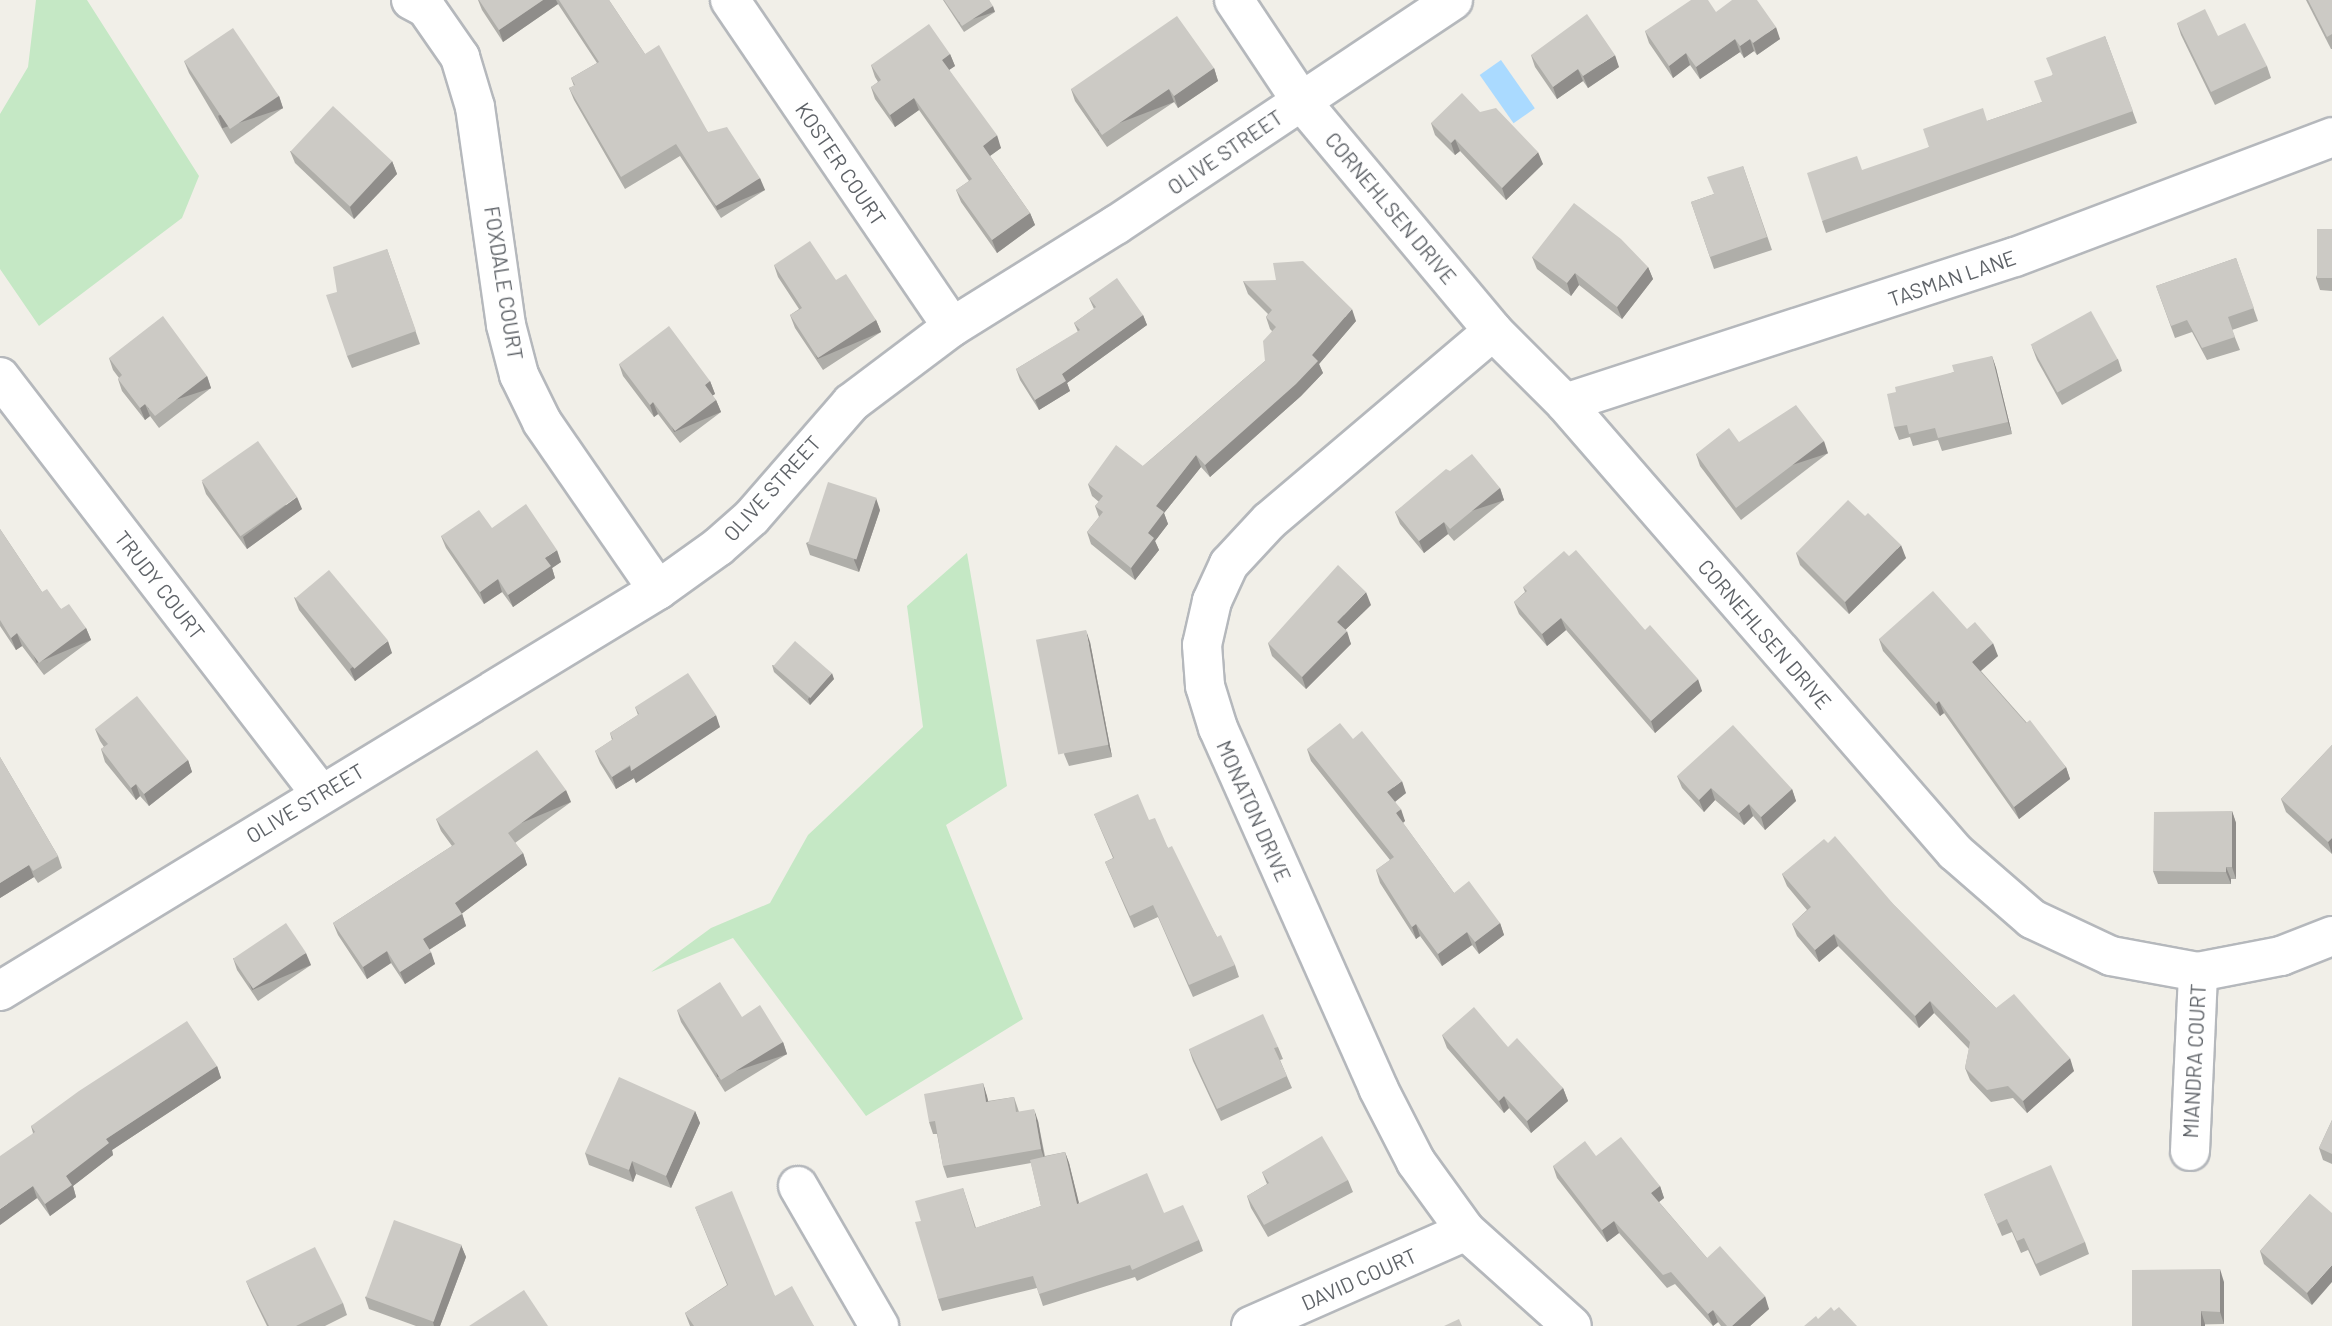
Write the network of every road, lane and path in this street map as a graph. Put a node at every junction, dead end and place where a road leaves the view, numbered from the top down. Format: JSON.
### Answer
{"nodes":[{"id":1,"x":411,"y":0,"type":"edge"},
{"id":2,"x":730,"y":0,"type":"edge"},
{"id":3,"x":1234,"y":0,"type":"edge"},
{"id":4,"x":1453,"y":0,"type":"edge"},
{"id":5,"x":1301,"y":102,"type":"junction"},
{"id":6,"x":2332,"y":137,"type":"edge"},
{"id":7,"x":952,"y":327,"type":"junction"},
{"id":8,"x":1493,"y":331,"type":"junction"},
{"id":9,"x":0,"y":377,"type":"edge"},
{"id":10,"x":1566,"y":403,"type":"junction"},
{"id":11,"x":658,"y":590,"type":"junction"},
{"id":12,"x":320,"y":793,"type":"junction"},
{"id":13,"x":2332,"y":936,"type":"edge"},
{"id":14,"x":2198,"y":972,"type":"junction"},
{"id":15,"x":0,"y":991,"type":"edge"},
{"id":16,"x":2190,"y":1151,"type":"dead end"},
{"id":17,"x":797,"y":1186,"type":"dead end"},
{"id":18,"x":1466,"y":1231,"type":"junction"},
{"id":19,"x":879,"y":1326,"type":"edge"},
{"id":20,"x":1251,"y":1326,"type":"edge"},
{"id":21,"x":1572,"y":1326,"type":"edge"}],
"edges":[{"from":1,"to":11,"type":"street","name":"FOXDALE COURT"},
{"from":2,"to":7,"type":"street","name":"KOSTER COURT"},
{"from":3,"to":5,"type":"street","name":"CORNEHLSEN DRIVE"},
{"from":4,"to":5,"type":"street","name":"OLIVE STREET"},
{"from":5,"to":7,"type":"street","name":"OLIVE STREET"},
{"from":5,"to":8,"type":"street","name":"CORNEHLSEN DRIVE"},
{"from":6,"to":10,"type":"street","name":"TASMAN LANE"},
{"from":7,"to":11,"type":"street","name":"OLIVE STREET"},
{"from":8,"to":10,"type":"street","name":"CORNEHLSEN DRIVE"},
{"from":8,"to":18,"type":"street","name":"MONATON DRIVE"},
{"from":9,"to":12,"type":"street","name":"TRUDY COURT"},
{"from":10,"to":14,"type":"street","name":"CORNEHLSEN DRIVE"},
{"from":11,"to":12,"type":"street","name":"OLIVE STREET"},
{"from":12,"to":15,"type":"street","name":"OLIVE STREET"},
{"from":13,"to":14,"type":"street","name":"CORNEHLSEN DRIVE"},
{"from":14,"to":16,"type":"street","name":"MIANDRA COURT"},
{"from":17,"to":19,"type":"street"},
{"from":18,"to":20,"type":"street","name":"DAVID COURT"},
{"from":18,"to":21,"type":"street","name":"MONATON DRIVE"}]}
